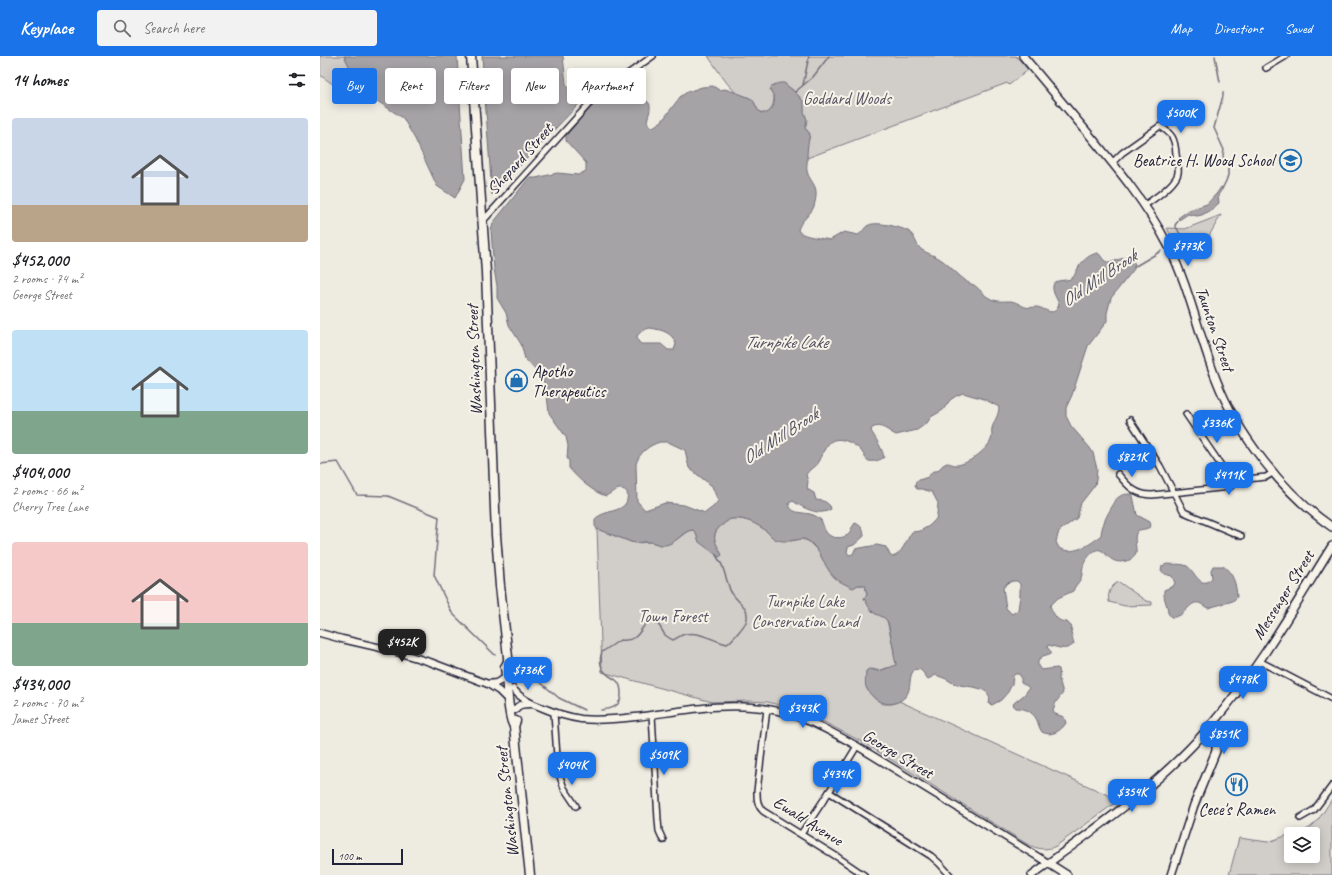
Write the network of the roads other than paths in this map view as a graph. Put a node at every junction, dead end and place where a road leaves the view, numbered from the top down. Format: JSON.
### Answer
{"nodes":[{"id":1,"x":471,"y":56,"type":"edge"},
{"id":2,"x":653,"y":56,"type":"edge"},
{"id":3,"x":1023,"y":56,"type":"edge"},
{"id":4,"x":1286,"y":56,"type":"edge"},
{"id":5,"x":1266,"y":68,"type":"dead end"},
{"id":6,"x":1112,"y":163,"type":"junction"},
{"id":7,"x":1145,"y":206,"type":"junction"},
{"id":8,"x":482,"y":222,"type":"junction"},
{"id":9,"x":1186,"y":414,"type":"dead end"},
{"id":10,"x":1130,"y":420,"type":"dead end"},
{"id":11,"x":1274,"y":472,"type":"junction"},
{"id":12,"x":1118,"y":474,"type":"dead end"},
{"id":13,"x":1233,"y":483,"type":"junction"},
{"id":14,"x":1174,"y":492,"type":"junction"},
{"id":15,"x":1332,"y":527,"type":"edge"},
{"id":16,"x":1241,"y":536,"type":"dead end"},
{"id":17,"x":1332,"y":546,"type":"edge"},
{"id":18,"x":320,"y":633,"type":"edge"},
{"id":19,"x":1259,"y":661,"type":"junction"},
{"id":20,"x":508,"y":662,"type":"junction"},
{"id":21,"x":506,"y":678,"type":"junction"},
{"id":22,"x":488,"y":684,"type":"junction"},
{"id":23,"x":513,"y":689,"type":"junction"},
{"id":24,"x":1332,"y":699,"type":"edge"},
{"id":25,"x":509,"y":701,"type":"junction"},
{"id":26,"x":532,"y":704,"type":"junction"},
{"id":27,"x":767,"y":708,"type":"junction"},
{"id":28,"x":515,"y":710,"type":"junction"},
{"id":29,"x":554,"y":713,"type":"junction"},
{"id":30,"x":652,"y":715,"type":"junction"},
{"id":31,"x":514,"y":726,"type":"junction"},
{"id":32,"x":1210,"y":726,"type":"junction"},
{"id":33,"x":857,"y":746,"type":"junction"},
{"id":34,"x":1332,"y":786,"type":"edge"},
{"id":35,"x":829,"y":792,"type":"junction"},
{"id":36,"x":576,"y":806,"type":"dead end"},
{"id":37,"x":1300,"y":818,"type":"dead end"},
{"id":38,"x":801,"y":834,"type":"junction"},
{"id":39,"x":663,"y":840,"type":"dead end"},
{"id":40,"x":1048,"y":863,"type":"junction"},
{"id":41,"x":948,"y":873,"type":"edge"},
{"id":42,"x":530,"y":875,"type":"edge"},
{"id":43,"x":864,"y":875,"type":"edge"},
{"id":44,"x":941,"y":875,"type":"edge"},
{"id":45,"x":1032,"y":875,"type":"edge"},
{"id":46,"x":1067,"y":875,"type":"edge"},
{"id":47,"x":1171,"y":875,"type":"edge"}],
"edges":[{"from":1,"to":8,"type":"main road","name":"Washington Street"},
{"from":2,"to":8,"type":"street","name":"Shepard Street"},
{"from":3,"to":6,"type":"main road","name":"Taunton Street"},
{"from":4,"to":5,"type":"street"},
{"from":6,"to":7,"type":"main road","name":"Taunton Street"},
{"from":6,"to":7,"type":"street"},
{"from":7,"to":11,"type":"main road","name":"Taunton Street"},
{"from":8,"to":20,"type":"main road","name":"Washington Street"},
{"from":9,"to":13,"type":"street"},
{"from":10,"to":14,"type":"street"},
{"from":11,"to":13,"type":"street"},
{"from":11,"to":15,"type":"main road","name":"Taunton Street"},
{"from":12,"to":14,"type":"street"},
{"from":13,"to":14,"type":"street"},
{"from":14,"to":16,"type":"street"},
{"from":17,"to":19,"type":"main road","name":"Messenger Street"},
{"from":18,"to":22,"type":"street"},
{"from":19,"to":24,"type":"street"},
{"from":19,"to":32,"type":"main road","name":"Messenger Street"},
{"from":20,"to":21,"type":"main road","name":"Washington Street"},
{"from":20,"to":23,"type":"main road","name":"Washington Street"},
{"from":21,"to":22,"type":"street"},
{"from":21,"to":25,"type":"main road","name":"Washington Street"},
{"from":22,"to":25,"type":"street"},
{"from":23,"to":26,"type":"street","name":"George Street"},
{"from":23,"to":28,"type":"main road","name":"Washington Street"},
{"from":25,"to":31,"type":"main road","name":"Washington Street"},
{"from":26,"to":28,"type":"street"},
{"from":26,"to":29,"type":"street","name":"George Street"},
{"from":27,"to":30,"type":"street","name":"George Street"},
{"from":27,"to":33,"type":"street","name":"George Street"},
{"from":27,"to":38,"type":"street","name":"Ewald Avenue"},
{"from":28,"to":31,"type":"main road","name":"Washington Street"},
{"from":29,"to":30,"type":"street","name":"George Street"},
{"from":29,"to":36,"type":"street"},
{"from":30,"to":39,"type":"street"},
{"from":31,"to":42,"type":"main road","name":"Washington Street"},
{"from":32,"to":40,"type":"main road","name":"Messenger Street"},
{"from":32,"to":47,"type":"main road"},
{"from":33,"to":35,"type":"street"},
{"from":33,"to":40,"type":"street","name":"George Street"},
{"from":34,"to":37,"type":"street"},
{"from":35,"to":38,"type":"street"},
{"from":35,"to":41,"type":"street"},
{"from":38,"to":43,"type":"street","name":"Ewald Avenue"},
{"from":40,"to":45,"type":"main road","name":"Messenger Street"},
{"from":40,"to":46,"type":"main road","name":"George Street"},
{"from":41,"to":44,"type":"street"}]}
